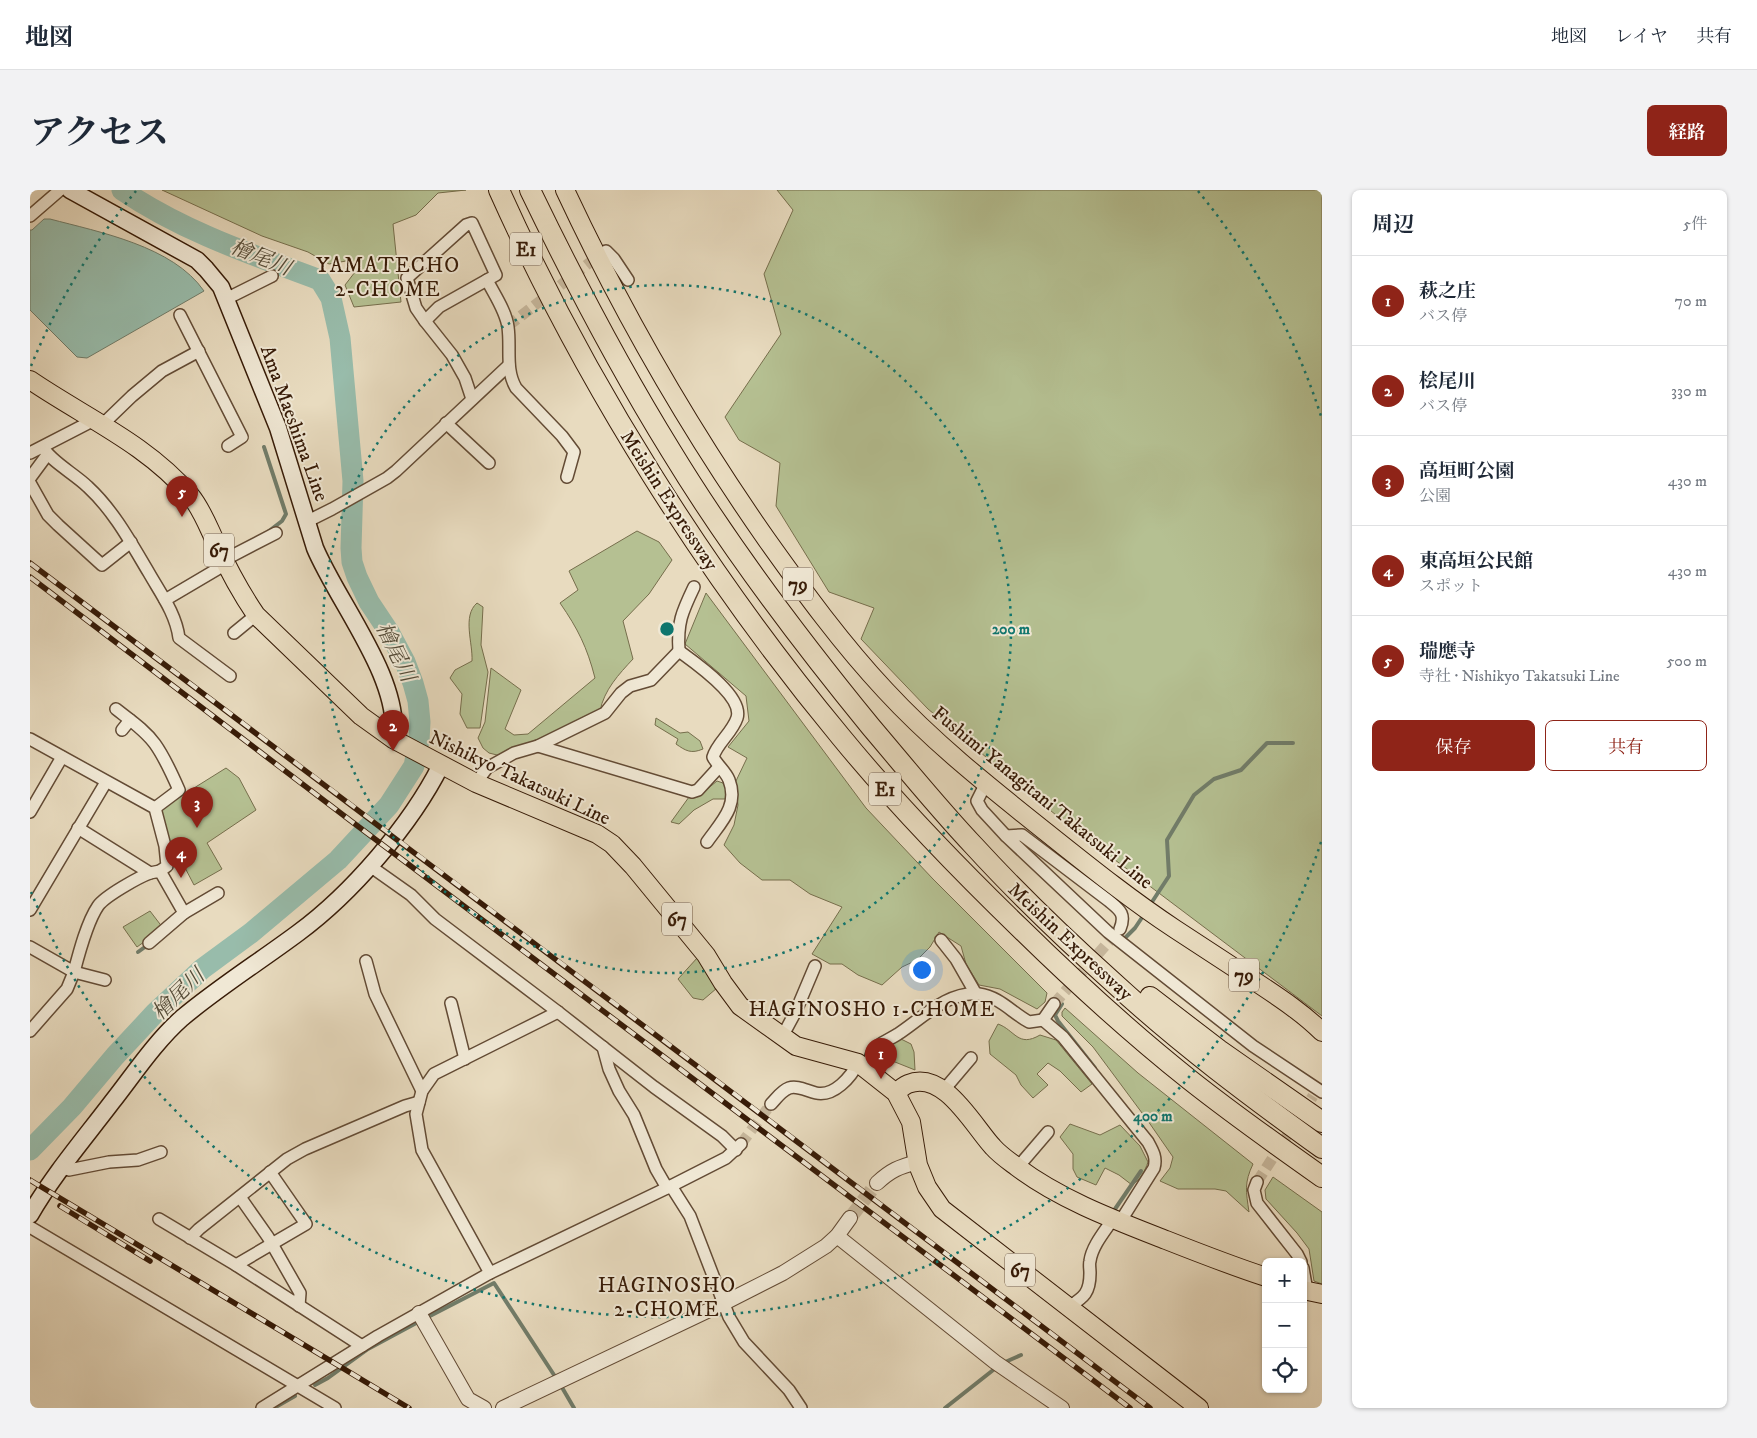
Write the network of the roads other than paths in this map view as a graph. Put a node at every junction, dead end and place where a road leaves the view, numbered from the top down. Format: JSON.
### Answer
{"nodes":[{"id":1,"x":60,"y":190,"type":"edge"},
{"id":2,"x":70,"y":190,"type":"edge"},
{"id":3,"x":490,"y":190,"type":"edge"},
{"id":4,"x":499,"y":190,"type":"edge"},
{"id":5,"x":530,"y":190,"type":"edge"},
{"id":6,"x":565,"y":190,"type":"edge"},
{"id":7,"x":30,"y":216,"type":"edge"},
{"id":8,"x":606,"y":250,"type":"dead end"},
{"id":9,"x":272,"y":276,"type":"dead end"},
{"id":10,"x":487,"y":280,"type":"junction"},
{"id":11,"x":628,"y":280,"type":"dead end"},
{"id":12,"x":226,"y":299,"type":"junction"},
{"id":13,"x":554,"y":307,"type":"junction"},
{"id":14,"x":180,"y":315,"type":"dead end"},
{"id":15,"x":425,"y":322,"type":"junction"},
{"id":16,"x":199,"y":351,"type":"junction"},
{"id":17,"x":509,"y":365,"type":"junction"},
{"id":18,"x":30,"y":380,"type":"edge"},
{"id":19,"x":472,"y":399,"type":"junction"},
{"id":20,"x":98,"y":422,"type":"junction"},
{"id":21,"x":446,"y":423,"type":"junction"},
{"id":22,"x":228,"y":446,"type":"dead end"},
{"id":23,"x":45,"y":451,"type":"junction"},
{"id":24,"x":30,"y":454,"type":"edge"},
{"id":25,"x":489,"y":463,"type":"dead end"},
{"id":26,"x":567,"y":477,"type":"dead end"},
{"id":27,"x":30,"y":478,"type":"edge"},
{"id":28,"x":30,"y":483,"type":"edge"},
{"id":29,"x":308,"y":521,"type":"junction"},
{"id":30,"x":276,"y":532,"type":"dead end"},
{"id":31,"x":131,"y":542,"type":"junction"},
{"id":32,"x":225,"y":562,"type":"junction"},
{"id":33,"x":694,"y":587,"type":"dead end"},
{"id":34,"x":165,"y":600,"type":"junction"},
{"id":35,"x":256,"y":615,"type":"junction"},
{"id":36,"x":234,"y":633,"type":"dead end"},
{"id":37,"x":679,"y":651,"type":"junction"},
{"id":38,"x":230,"y":676,"type":"dead end"},
{"id":39,"x":851,"y":703,"type":"junction"},
{"id":40,"x":116,"y":709,"type":"dead end"},
{"id":41,"x":130,"y":720,"type":"junction"},
{"id":42,"x":122,"y":730,"type":"dead end"},
{"id":43,"x":30,"y":738,"type":"edge"},
{"id":44,"x":397,"y":742,"type":"junction"},
{"id":45,"x":538,"y":746,"type":"junction"},
{"id":46,"x":62,"y":757,"type":"junction"},
{"id":47,"x":437,"y":763,"type":"junction"},
{"id":48,"x":167,"y":765,"type":"junction"},
{"id":49,"x":719,"y":767,"type":"junction"},
{"id":50,"x":156,"y":770,"type":"dead end"},
{"id":51,"x":106,"y":782,"type":"junction"},
{"id":52,"x":476,"y":783,"type":"junction"},
{"id":53,"x":986,"y":783,"type":"junction"},
{"id":54,"x":881,"y":784,"type":"junction"},
{"id":55,"x":155,"y":808,"type":"junction"},
{"id":56,"x":30,"y":812,"type":"edge"},
{"id":57,"x":78,"y":828,"type":"junction"},
{"id":58,"x":1006,"y":836,"type":"junction"},
{"id":59,"x":707,"y":842,"type":"dead end"},
{"id":60,"x":370,"y":866,"type":"junction"},
{"id":61,"x":155,"y":872,"type":"junction"},
{"id":62,"x":218,"y":894,"type":"dead end"},
{"id":63,"x":30,"y":910,"type":"edge"},
{"id":64,"x":184,"y":913,"type":"junction"},
{"id":65,"x":1120,"y":929,"type":"dead end"},
{"id":66,"x":941,"y":940,"type":"dead end"},
{"id":67,"x":148,"y":943,"type":"dead end"},
{"id":68,"x":30,"y":947,"type":"edge"},
{"id":69,"x":366,"y":961,"type":"dead end"},
{"id":70,"x":815,"y":966,"type":"dead end"},
{"id":71,"x":74,"y":972,"type":"junction"},
{"id":72,"x":105,"y":980,"type":"dead end"},
{"id":73,"x":976,"y":994,"type":"junction"},
{"id":74,"x":451,"y":1002,"type":"dead end"},
{"id":75,"x":1054,"y":1004,"type":"tunnel mouth"},
{"id":76,"x":558,"y":1012,"type":"junction"},
{"id":77,"x":1043,"y":1020,"type":"junction"},
{"id":78,"x":30,"y":1031,"type":"edge"},
{"id":79,"x":1322,"y":1032,"type":"edge"},
{"id":80,"x":782,"y":1037,"type":"junction"},
{"id":81,"x":603,"y":1047,"type":"junction"},
{"id":82,"x":971,"y":1058,"type":"dead end"},
{"id":83,"x":465,"y":1060,"type":"junction"},
{"id":84,"x":863,"y":1066,"type":"junction"},
{"id":85,"x":943,"y":1091,"type":"junction"},
{"id":86,"x":896,"y":1093,"type":"junction"},
{"id":87,"x":1318,"y":1093,"type":"edge"},
{"id":88,"x":421,"y":1097,"type":"junction"},
{"id":89,"x":771,"y":1104,"type":"tunnel mouth"},
{"id":90,"x":1322,"y":1122,"type":"edge"},
{"id":91,"x":1048,"y":1132,"type":"dead end"},
{"id":92,"x":1322,"y":1148,"type":"edge"},
{"id":93,"x":161,"y":1152,"type":"dead end"},
{"id":94,"x":917,"y":1162,"type":"junction"},
{"id":95,"x":61,"y":1168,"type":"junction"},
{"id":96,"x":1018,"y":1168,"type":"junction"},
{"id":97,"x":270,"y":1172,"type":"junction"},
{"id":98,"x":1322,"y":1177,"type":"edge"},
{"id":99,"x":1257,"y":1182,"type":"tunnel mouth"},
{"id":100,"x":877,"y":1183,"type":"tunnel mouth"},
{"id":101,"x":669,"y":1187,"type":"junction"},
{"id":102,"x":1322,"y":1192,"type":"edge"},
{"id":103,"x":240,"y":1197,"type":"junction"},
{"id":104,"x":30,"y":1215,"type":"edge"},
{"id":105,"x":850,"y":1218,"type":"tunnel mouth"},
{"id":106,"x":159,"y":1219,"type":"dead end"},
{"id":107,"x":1117,"y":1221,"type":"junction"},
{"id":108,"x":30,"y":1227,"type":"edge"},
{"id":109,"x":837,"y":1236,"type":"junction"},
{"id":110,"x":190,"y":1238,"type":"junction"},
{"id":111,"x":272,"y":1244,"type":"junction"},
{"id":112,"x":1299,"y":1258,"type":"edge"},
{"id":113,"x":236,"y":1265,"type":"junction"},
{"id":114,"x":490,"y":1273,"type":"junction"},
{"id":115,"x":1262,"y":1275,"type":"edge"},
{"id":116,"x":1307,"y":1280,"type":"edge"},
{"id":117,"x":1311,"y":1292,"type":"edge"},
{"id":118,"x":724,"y":1303,"type":"junction"},
{"id":119,"x":299,"y":1306,"type":"junction"},
{"id":120,"x":1069,"y":1307,"type":"junction"},
{"id":121,"x":419,"y":1313,"type":"junction"},
{"id":122,"x":362,"y":1346,"type":"junction"},
{"id":123,"x":298,"y":1386,"type":"junction"},
{"id":124,"x":262,"y":1408,"type":"edge"},
{"id":125,"x":335,"y":1408,"type":"edge"},
{"id":126,"x":484,"y":1408,"type":"edge"},
{"id":127,"x":503,"y":1408,"type":"edge"},
{"id":128,"x":801,"y":1408,"type":"edge"},
{"id":129,"x":1062,"y":1408,"type":"edge"},
{"id":130,"x":1199,"y":1408,"type":"edge"}],
"edges":[{"from":1,"to":7,"type":"street"},
{"from":2,"to":12,"type":"main road","name":"Ama Maeshima Line"},
{"from":3,"to":13,"type":"highway"},
{"from":4,"to":13,"type":"highway","name":"Meishin Expressway","number":"E1"},
{"from":5,"to":39,"type":"highway","name":"Meishin Expressway","number":"E1"},
{"from":6,"to":53,"type":"main road","name":"Fushimi Yanagitani Takatsuki Line","number":"79"},
{"from":8,"to":11,"type":"street"},
{"from":9,"to":12,"type":"street"},
{"from":10,"to":15,"type":"street"},
{"from":10,"to":15,"type":"street"},
{"from":10,"to":17,"type":"street"},
{"from":12,"to":29,"type":"main road","name":"Ama Maeshima Line"},
{"from":13,"to":54,"type":"highway","name":"Meishin Expressway","number":"E1"},
{"from":14,"to":16,"type":"street"},
{"from":15,"to":19,"type":"street"},
{"from":16,"to":20,"type":"street"},
{"from":16,"to":22,"type":"street"},
{"from":17,"to":19,"type":"street"},
{"from":17,"to":26,"type":"street"},
{"from":18,"to":20,"type":"main road","name":"Nishikyo Takatsuki Line","number":"67"},
{"from":19,"to":21,"type":"street"},
{"from":20,"to":23,"type":"street"},
{"from":20,"to":32,"type":"main road","name":"Nishikyo Takatsuki Line","number":"67"},
{"from":21,"to":25,"type":"street"},
{"from":21,"to":29,"type":"street"},
{"from":23,"to":24,"type":"street"},
{"from":23,"to":27,"type":"street"},
{"from":23,"to":31,"type":"street"},
{"from":28,"to":31,"type":"street"},
{"from":29,"to":44,"type":"main road","name":"Ama Maeshima Line"},
{"from":30,"to":32,"type":"street"},
{"from":31,"to":34,"type":"street"},
{"from":32,"to":34,"type":"street"},
{"from":32,"to":35,"type":"main road","name":"Nishikyo Takatsuki Line","number":"67"},
{"from":33,"to":37,"type":"street"},
{"from":34,"to":38,"type":"street"},
{"from":35,"to":36,"type":"street"},
{"from":35,"to":44,"type":"main road","name":"Nishikyo Takatsuki Line","number":"67"},
{"from":37,"to":45,"type":"street"},
{"from":37,"to":49,"type":"street"},
{"from":39,"to":90,"type":"highway","name":"Meishin Expressway","number":"E1"},
{"from":39,"to":92,"type":"highway","name":"Meishin Expressway","number":"E1"},
{"from":40,"to":41,"type":"street"},
{"from":41,"to":42,"type":"street"},
{"from":41,"to":48,"type":"street"},
{"from":43,"to":46,"type":"street"},
{"from":44,"to":47,"type":"main road","name":"Nishikyo Takatsuki Line","number":"67"},
{"from":45,"to":49,"type":"street"},
{"from":45,"to":52,"type":"street"},
{"from":46,"to":51,"type":"street"},
{"from":46,"to":56,"type":"street"},
{"from":47,"to":52,"type":"main road","name":"Nishikyo Takatsuki Line","number":"67"},
{"from":47,"to":60,"type":"main road"},
{"from":48,"to":50,"type":"street"},
{"from":48,"to":55,"type":"street"},
{"from":49,"to":59,"type":"street"},
{"from":51,"to":55,"type":"street"},
{"from":51,"to":57,"type":"street"},
{"from":52,"to":80,"type":"main road","name":"Nishikyo Takatsuki Line","number":"67"},
{"from":53,"to":58,"type":"street"},
{"from":53,"to":79,"type":"main road","name":"Fushimi Yanagitani Takatsuki Line","number":"79"},
{"from":54,"to":98,"type":"highway","name":"Meishin Expressway","number":"E1"},
{"from":54,"to":102,"type":"highway","name":"Meishin Expressway","number":"E1"},
{"from":55,"to":61,"type":"street"},
{"from":57,"to":61,"type":"street"},
{"from":57,"to":63,"type":"street"},
{"from":58,"to":65,"type":"street"},
{"from":58,"to":87,"type":"street"},
{"from":60,"to":76,"type":"street"},
{"from":60,"to":95,"type":"main road"},
{"from":61,"to":64,"type":"street"},
{"from":61,"to":71,"type":"street"},
{"from":62,"to":64,"type":"street"},
{"from":64,"to":67,"type":"street"},
{"from":66,"to":73,"type":"street"},
{"from":68,"to":71,"type":"street"},
{"from":69,"to":88,"type":"street"},
{"from":70,"to":80,"type":"street"},
{"from":71,"to":72,"type":"street"},
{"from":71,"to":78,"type":"street"},
{"from":73,"to":77,"type":"street"},
{"from":73,"to":84,"type":"street"},
{"from":74,"to":83,"type":"street"},
{"from":75,"to":77,"type":"street"},
{"from":76,"to":81,"type":"street"},
{"from":76,"to":83,"type":"street"},
{"from":77,"to":107,"type":"street"},
{"from":80,"to":84,"type":"main road","name":"Nishikyo Takatsuki Line","number":"67"},
{"from":81,"to":101,"type":"street"},
{"from":81,"to":101,"type":"street"},
{"from":82,"to":85,"type":"street"},
{"from":83,"to":88,"type":"street"},
{"from":84,"to":86,"type":"main road","name":"Nishikyo Takatsuki Line","number":"67"},
{"from":84,"to":89,"type":"street"},
{"from":85,"to":86,"type":"main road"},
{"from":85,"to":96,"type":"main road"},
{"from":86,"to":94,"type":"main road","name":"Nishikyo Takatsuki Line","number":"67"},
{"from":88,"to":97,"type":"street"},
{"from":88,"to":114,"type":"street"},
{"from":91,"to":96,"type":"street"},
{"from":93,"to":95,"type":"street"},
{"from":94,"to":100,"type":"street"},
{"from":94,"to":120,"type":"main road","name":"Nishikyo Takatsuki Line","number":"67"},
{"from":95,"to":104,"type":"main road"},
{"from":96,"to":107,"type":"main road"},
{"from":97,"to":103,"type":"street"},
{"from":97,"to":111,"type":"street"},
{"from":99,"to":112,"type":"street"},
{"from":101,"to":114,"type":"street"},
{"from":101,"to":118,"type":"street"},
{"from":103,"to":110,"type":"street"},
{"from":103,"to":111,"type":"street"},
{"from":105,"to":109,"type":"street"},
{"from":106,"to":110,"type":"street"},
{"from":107,"to":115,"type":"main road"},
{"from":107,"to":120,"type":"street"},
{"from":108,"to":123,"type":"street"},
{"from":109,"to":118,"type":"street"},
{"from":109,"to":129,"type":"street"},
{"from":110,"to":113,"type":"street"},
{"from":111,"to":113,"type":"street"},
{"from":111,"to":119,"type":"street"},
{"from":113,"to":119,"type":"street"},
{"from":114,"to":121,"type":"street"},
{"from":116,"to":117,"type":"street"},
{"from":118,"to":127,"type":"street"},
{"from":118,"to":128,"type":"street"},
{"from":119,"to":122,"type":"street"},
{"from":120,"to":130,"type":"main road","name":"Nishikyo Takatsuki Line","number":"67"},
{"from":121,"to":122,"type":"street"},
{"from":121,"to":126,"type":"street"},
{"from":122,"to":123,"type":"street"},
{"from":123,"to":124,"type":"street"},
{"from":123,"to":125,"type":"street"}]}
